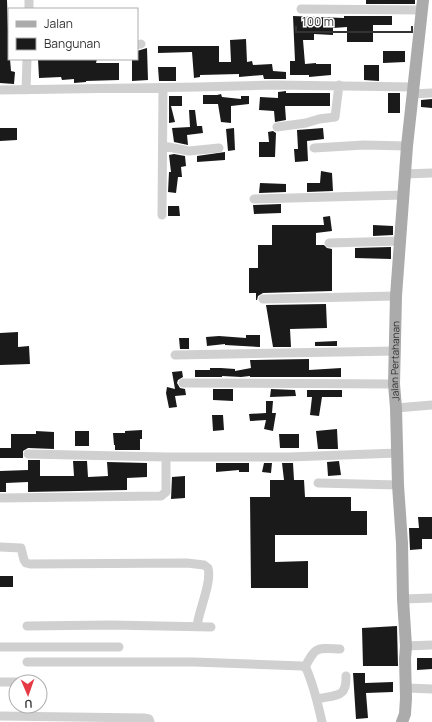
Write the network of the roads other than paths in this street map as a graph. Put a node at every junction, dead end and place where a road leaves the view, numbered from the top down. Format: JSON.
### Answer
{"nodes":[{"id":1,"x":422,"y":5,"type":"edge"},
{"id":2,"x":301,"y":9,"type":"dead end"},
{"id":3,"x":27,"y":60,"type":"edge"},
{"id":4,"x":339,"y":85,"type":"junction"},
{"id":5,"x":162,"y":88,"type":"junction"},
{"id":6,"x":0,"y":90,"type":"edge"},
{"id":7,"x":26,"y":90,"type":"junction"},
{"id":8,"x":413,"y":90,"type":"junction"},
{"id":9,"x":432,"y":93,"type":"edge"},
{"id":10,"x":277,"y":127,"type":"dead end"},
{"id":11,"x":163,"y":146,"type":"junction"},
{"id":12,"x":407,"y":146,"type":"junction"},
{"id":13,"x":218,"y":148,"type":"dead end"},
{"id":14,"x":314,"y":148,"type":"dead end"},
{"id":15,"x":432,"y":173,"type":"edge"},
{"id":16,"x":406,"y":174,"type":"junction"},
{"id":17,"x":404,"y":195,"type":"junction"},
{"id":18,"x":254,"y":199,"type":"dead end"},
{"id":19,"x":162,"y":215,"type":"dead end"},
{"id":20,"x":401,"y":241,"type":"junction"},
{"id":21,"x":329,"y":243,"type":"dead end"},
{"id":22,"x":396,"y":296,"type":"junction"},
{"id":23,"x":263,"y":299,"type":"dead end"},
{"id":24,"x":396,"y":351,"type":"junction"},
{"id":25,"x":175,"y":355,"type":"dead end"},
{"id":26,"x":183,"y":383,"type":"dead end"},
{"id":27,"x":394,"y":384,"type":"junction"},
{"id":28,"x":432,"y":405,"type":"edge"},
{"id":29,"x":396,"y":408,"type":"junction"},
{"id":30,"x":398,"y":453,"type":"junction"},
{"id":31,"x":28,"y":454,"type":"dead end"},
{"id":32,"x":166,"y":457,"type":"junction"},
{"id":33,"x":318,"y":483,"type":"dead end"},
{"id":34,"x":398,"y":485,"type":"junction"},
{"id":35,"x":0,"y":498,"type":"edge"},
{"id":36,"x":0,"y":547,"type":"edge"},
{"id":37,"x":432,"y":598,"type":"edge"},
{"id":38,"x":403,"y":599,"type":"junction"},
{"id":39,"x":27,"y":626,"type":"dead end"},
{"id":40,"x":197,"y":626,"type":"junction"},
{"id":41,"x":211,"y":626,"type":"dead end"},
{"id":42,"x":432,"y":645,"type":"edge"},
{"id":43,"x":0,"y":646,"type":"edge"},
{"id":44,"x":406,"y":646,"type":"junction"},
{"id":45,"x":119,"y":647,"type":"dead end"},
{"id":46,"x":340,"y":649,"type":"dead end"},
{"id":47,"x":27,"y":662,"type":"dead end"},
{"id":48,"x":305,"y":667,"type":"junction"},
{"id":49,"x":346,"y":676,"type":"dead end"},
{"id":50,"x":406,"y":688,"type":"junction"},
{"id":51,"x":432,"y":688,"type":"edge"},
{"id":52,"x":317,"y":698,"type":"junction"},
{"id":53,"x":0,"y":716,"type":"edge"},
{"id":54,"x":150,"y":722,"type":"edge"},
{"id":55,"x":322,"y":722,"type":"edge"},
{"id":56,"x":402,"y":722,"type":"edge"}],
"edges":[{"from":1,"to":2,"type":"street"},
{"from":1,"to":8,"type":"main road","name":"Jalan Pertahanan"},
{"from":3,"to":7,"type":"street"},
{"from":4,"to":5,"type":"street"},
{"from":4,"to":8,"type":"street"},
{"from":4,"to":10,"type":"street"},
{"from":5,"to":7,"type":"street"},
{"from":5,"to":11,"type":"street"},
{"from":6,"to":7,"type":"street"},
{"from":8,"to":9,"type":"street"},
{"from":8,"to":12,"type":"main road","name":"Jalan Pertahanan"},
{"from":11,"to":13,"type":"street"},
{"from":11,"to":19,"type":"street"},
{"from":12,"to":14,"type":"street"},
{"from":12,"to":16,"type":"main road","name":"Jalan Pertahanan"},
{"from":15,"to":16,"type":"street"},
{"from":16,"to":17,"type":"main road","name":"Jalan Pertahanan"},
{"from":17,"to":18,"type":"street"},
{"from":17,"to":20,"type":"main road","name":"Jalan Pertahanan"},
{"from":20,"to":21,"type":"street"},
{"from":20,"to":22,"type":"main road","name":"Jalan Pertahanan"},
{"from":22,"to":23,"type":"street"},
{"from":22,"to":24,"type":"main road","name":"Jalan Pertahanan"},
{"from":24,"to":25,"type":"street"},
{"from":24,"to":27,"type":"main road","name":"Jalan Pertahanan"},
{"from":26,"to":27,"type":"street"},
{"from":27,"to":29,"type":"main road","name":"Jalan Pertahanan"},
{"from":28,"to":29,"type":"street"},
{"from":29,"to":30,"type":"main road","name":"Jalan Pertahanan"},
{"from":30,"to":32,"type":"street"},
{"from":30,"to":34,"type":"main road","name":"Jalan Pertahanan"},
{"from":31,"to":32,"type":"street"},
{"from":32,"to":35,"type":"street"},
{"from":33,"to":34,"type":"street"},
{"from":34,"to":38,"type":"main road","name":"Jalan Pertahanan"},
{"from":36,"to":40,"type":"street"},
{"from":37,"to":38,"type":"street"},
{"from":38,"to":44,"type":"main road","name":"Jalan Pertahanan"},
{"from":39,"to":40,"type":"street"},
{"from":40,"to":41,"type":"street"},
{"from":42,"to":44,"type":"street"},
{"from":43,"to":45,"type":"street"},
{"from":44,"to":50,"type":"main road","name":"Jalan Pertahanan"},
{"from":46,"to":48,"type":"street"},
{"from":47,"to":48,"type":"street"},
{"from":48,"to":52,"type":"street"},
{"from":49,"to":52,"type":"street"},
{"from":50,"to":51,"type":"street"},
{"from":50,"to":56,"type":"main road","name":"Jalan Pertahanan"},
{"from":52,"to":55,"type":"street"},
{"from":53,"to":54,"type":"street"}]}
